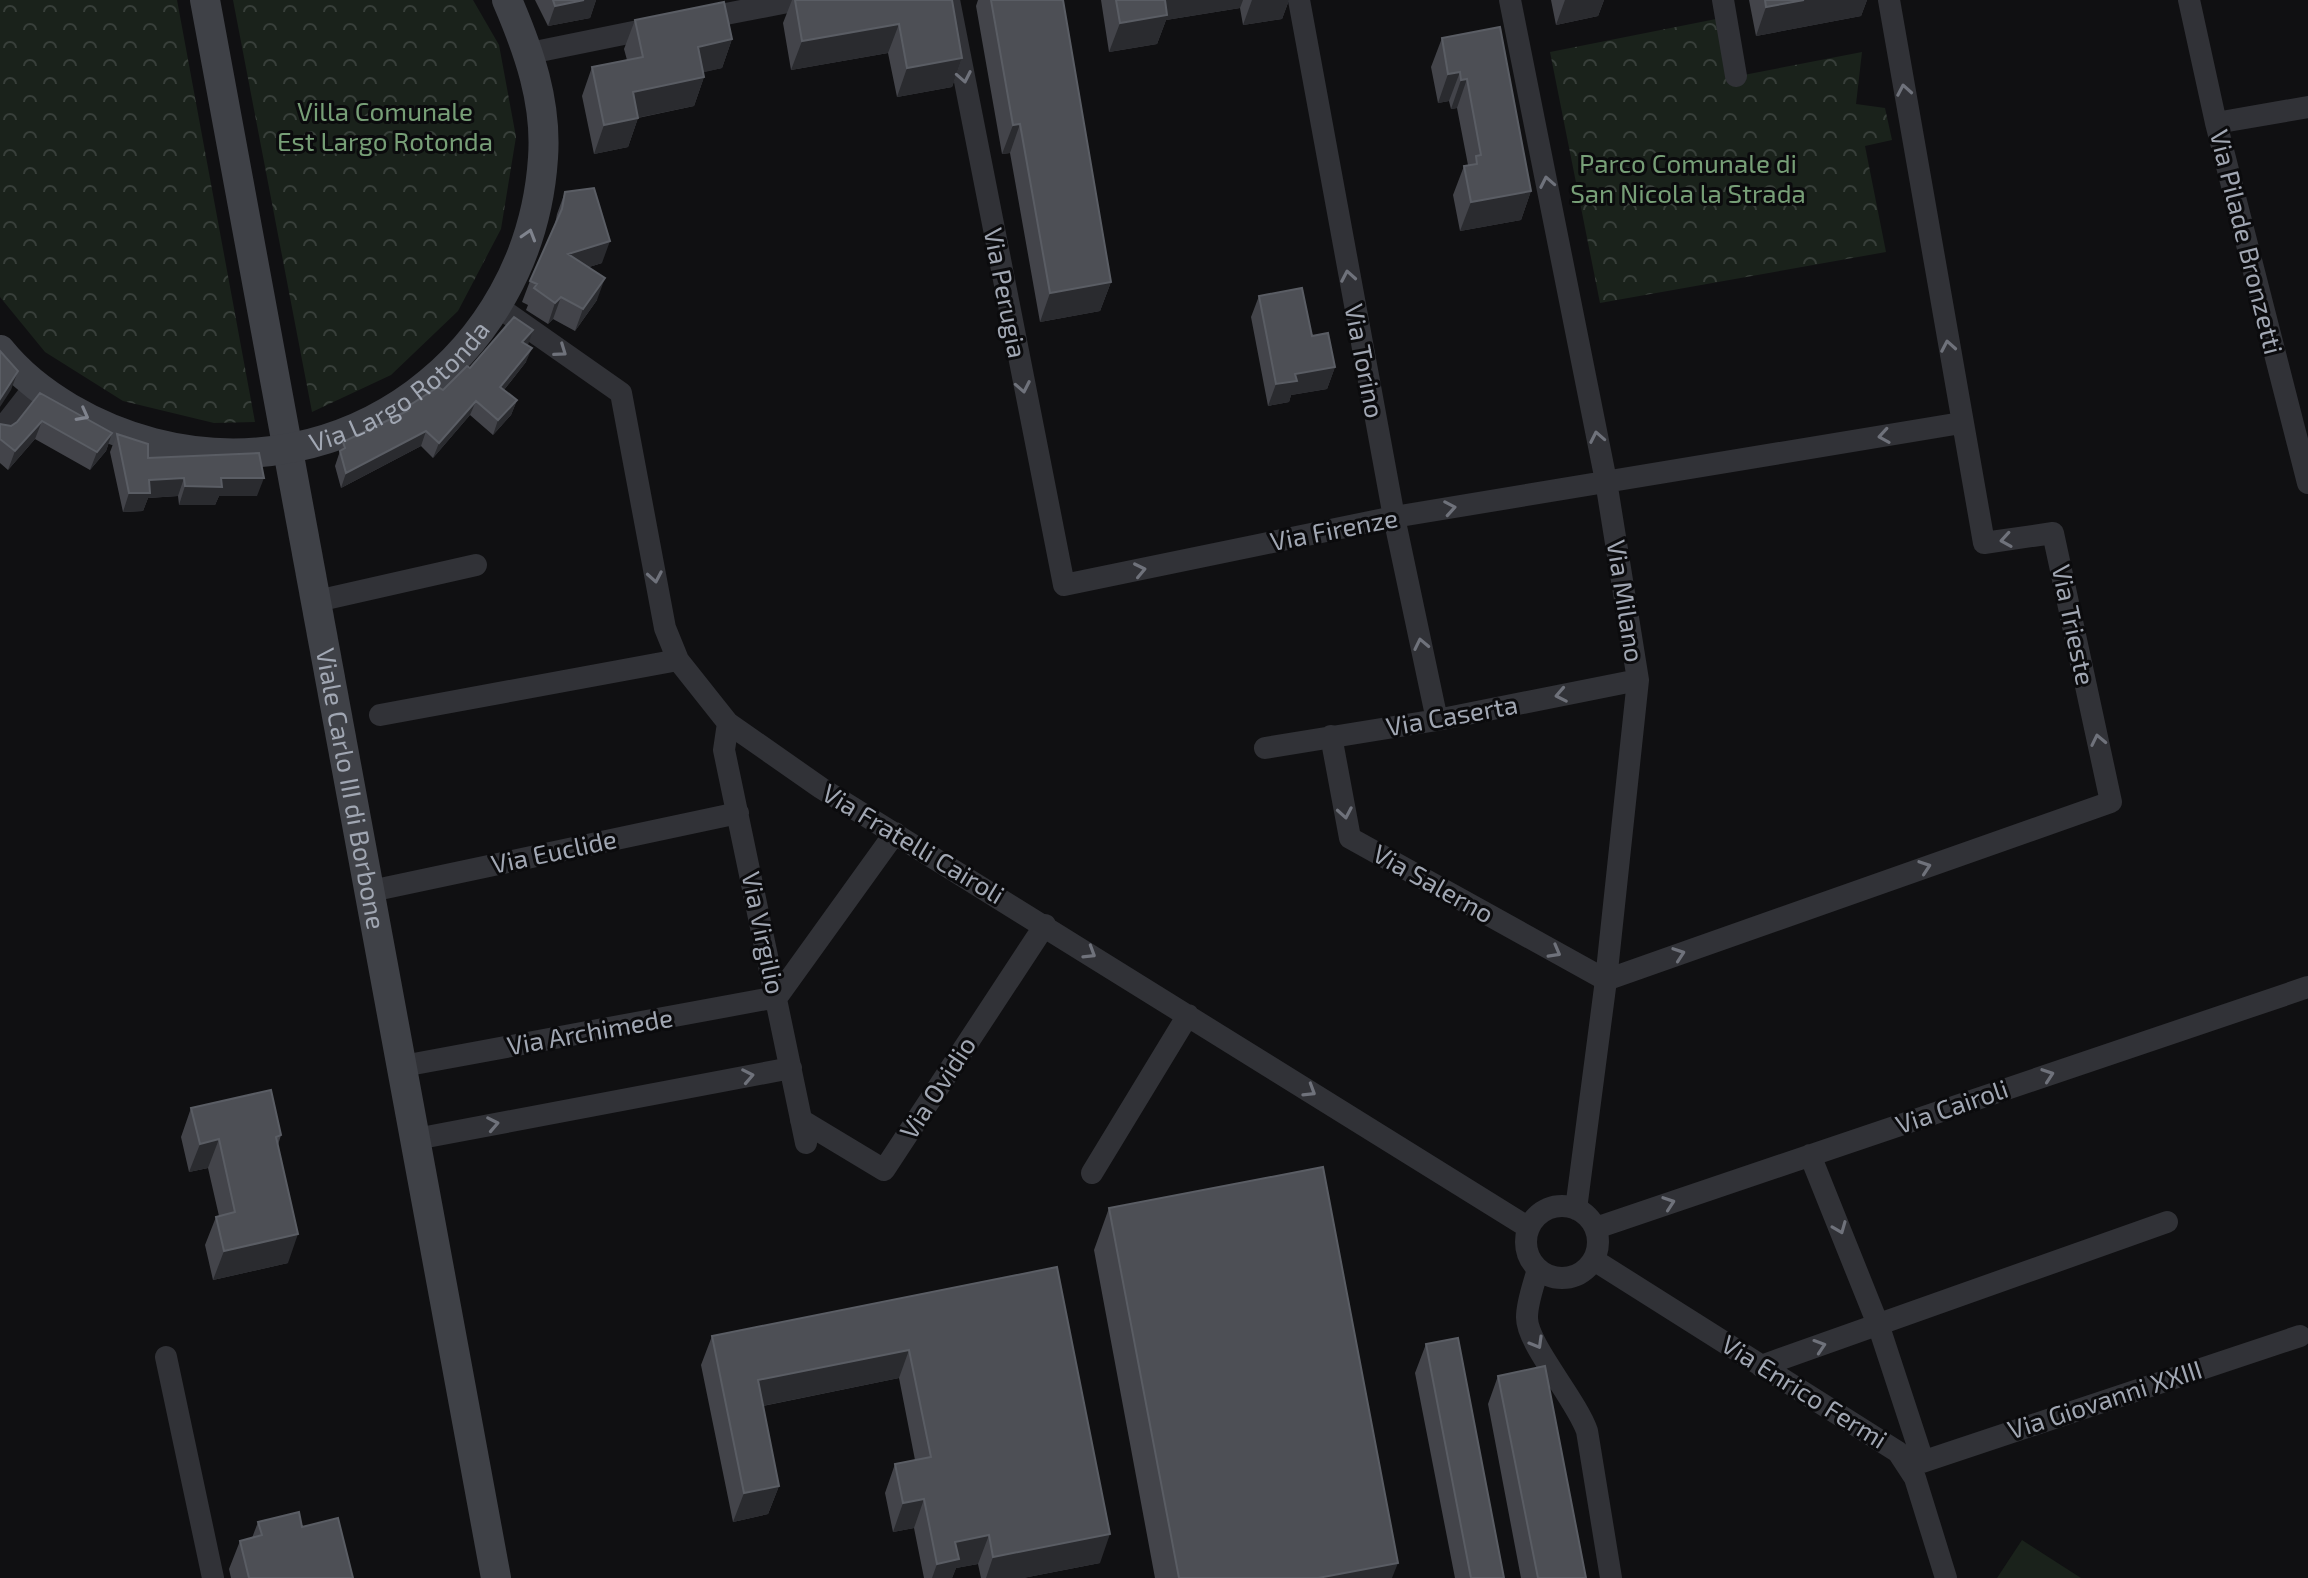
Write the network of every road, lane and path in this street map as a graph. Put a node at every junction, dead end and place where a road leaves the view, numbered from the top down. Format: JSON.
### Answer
{"nodes":[{"id":1,"x":205,"y":0,"type":"edge"},
{"id":2,"x":507,"y":0,"type":"edge"},
{"id":3,"x":798,"y":0,"type":"edge"},
{"id":4,"x":949,"y":0,"type":"edge"},
{"id":5,"x":1299,"y":0,"type":"edge"},
{"id":6,"x":1510,"y":0,"type":"edge"},
{"id":7,"x":1723,"y":0,"type":"edge"},
{"id":8,"x":1889,"y":0,"type":"edge"},
{"id":9,"x":2189,"y":0,"type":"edge"},
{"id":10,"x":530,"y":53,"type":"junction"},
{"id":11,"x":1736,"y":76,"type":"dead end"},
{"id":12,"x":2308,"y":107,"type":"edge"},
{"id":13,"x":2216,"y":123,"type":"junction"},
{"id":14,"x":497,"y":306,"type":"junction"},
{"id":15,"x":0,"y":350,"type":"edge"},
{"id":16,"x":36,"y":385,"type":"junction"},
{"id":17,"x":1961,"y":423,"type":"junction"},
{"id":18,"x":0,"y":431,"type":"edge"},
{"id":19,"x":2302,"y":440,"type":"edge"},
{"id":20,"x":287,"y":449,"type":"junction"},
{"id":21,"x":1606,"y":481,"type":"junction"},
{"id":22,"x":2308,"y":483,"type":"edge"},
{"id":23,"x":1394,"y":517,"type":"junction"},
{"id":24,"x":476,"y":565,"type":"dead end"},
{"id":25,"x":1064,"y":585,"type":"joint"},
{"id":26,"x":317,"y":601,"type":"junction"},
{"id":27,"x":678,"y":660,"type":"junction"},
{"id":28,"x":1638,"y":680,"type":"junction"},
{"id":29,"x":380,"y":715,"type":"dead end"},
{"id":30,"x":1437,"y":720,"type":"junction"},
{"id":31,"x":728,"y":723,"type":"junction"},
{"id":32,"x":1331,"y":736,"type":"junction"},
{"id":33,"x":1265,"y":748,"type":"dead end"},
{"id":34,"x":738,"y":813,"type":"junction"},
{"id":35,"x":895,"y":833,"type":"junction"},
{"id":36,"x":371,"y":891,"type":"junction"},
{"id":37,"x":1045,"y":925,"type":"junction"},
{"id":38,"x":1606,"y":980,"type":"junction"},
{"id":39,"x":2308,"y":987,"type":"edge"},
{"id":40,"x":777,"y":997,"type":"junction"},
{"id":41,"x":1188,"y":1015,"type":"junction"},
{"id":42,"x":403,"y":1066,"type":"junction"},
{"id":43,"x":791,"y":1068,"type":"junction"},
{"id":44,"x":804,"y":1132,"type":"joint"},
{"id":45,"x":416,"y":1139,"type":"junction"},
{"id":46,"x":1810,"y":1155,"type":"junction"},
{"id":47,"x":1092,"y":1173,"type":"dead end"},
{"id":48,"x":1576,"y":1209,"type":"junction"},
{"id":49,"x":2167,"y":1222,"type":"dead end"},
{"id":50,"x":1529,"y":1228,"type":"junction"},
{"id":51,"x":1596,"y":1228,"type":"junction"},
{"id":52,"x":1594,"y":1260,"type":"junction"},
{"id":53,"x":1538,"y":1269,"type":"junction"},
{"id":54,"x":1879,"y":1327,"type":"junction"},
{"id":55,"x":2300,"y":1336,"type":"dead end"},
{"id":56,"x":166,"y":1357,"type":"dead end"},
{"id":57,"x":1761,"y":1366,"type":"junction"},
{"id":58,"x":1916,"y":1463,"type":"junction"},
{"id":59,"x":213,"y":1578,"type":"edge"},
{"id":60,"x":496,"y":1578,"type":"edge"},
{"id":61,"x":1611,"y":1578,"type":"edge"},
{"id":62,"x":1946,"y":1578,"type":"edge"}],
"edges":[{"from":1,"to":20,"type":"main road","name":"Viale Carlo III di Borbone"},
{"from":2,"to":10,"type":"main road","name":"Via Largo Rotonda"},
{"from":3,"to":10,"type":"street"},
{"from":4,"to":25,"type":"street","name":"Via Perugia","one_way":true},
{"from":23,"to":5,"type":"street","name":"Via Torino","one_way":true},
{"from":21,"to":6,"type":"street","name":"Via Milano","one_way":true},
{"from":7,"to":11,"type":"street"},
{"from":17,"to":8,"type":"street","name":"Via Trieste","one_way":true},
{"from":9,"to":13,"type":"street","name":"Via Pilade Bronzetti"},
{"from":14,"to":10,"type":"main road","name":"Via Largo Rotonda","one_way":true},
{"from":12,"to":13,"type":"street"},
{"from":13,"to":19,"type":"street","name":"Via Pilade Bronzetti"},
{"from":14,"to":20,"type":"main road","name":"Via Largo Rotonda"},
{"from":14,"to":27,"type":"street","name":"Via Fratelli Cairoli","one_way":true},
{"from":15,"to":16,"type":"main road","name":"Via Largo Rotonda"},
{"from":16,"to":18,"type":"street"},
{"from":16,"to":20,"type":"main road","name":"Via Largo Rotonda","one_way":true},
{"from":17,"to":21,"type":"street","name":"Via Firenze","one_way":true},
{"from":38,"to":17,"type":"street","name":"Via Trieste","one_way":true},
{"from":19,"to":22,"type":"street","name":"Via Pilade Bronzetti"},
{"from":20,"to":26,"type":"main road","name":"Viale Carlo III di Borbone"},
{"from":23,"to":21,"type":"street","name":"Via Firenze","one_way":true},
{"from":21,"to":28,"type":"street","name":"Via Milano"},
{"from":25,"to":23,"type":"street","name":"Via Firenze","one_way":true},
{"from":30,"to":23,"type":"street","name":"Via Torino","one_way":true},
{"from":24,"to":26,"type":"street"},
{"from":26,"to":36,"type":"main road","name":"Viale Carlo III di Borbone"},
{"from":27,"to":29,"type":"street"},
{"from":27,"to":31,"type":"street","name":"Via Fratelli Cairoli"},
{"from":28,"to":30,"type":"street","name":"Via Caserta","one_way":true},
{"from":28,"to":38,"type":"street","name":"Via Milano"},
{"from":30,"to":32,"type":"street","name":"Via Caserta"},
{"from":31,"to":34,"type":"street","name":"Via Virgilio"},
{"from":31,"to":35,"type":"street","name":"Via Fratelli Cairoli"},
{"from":32,"to":33,"type":"street","name":"Via Caserta"},
{"from":32,"to":38,"type":"street","name":"Via Salerno","one_way":true},
{"from":34,"to":36,"type":"street","name":"Via Euclide"},
{"from":34,"to":40,"type":"street","name":"Via Virgilio"},
{"from":35,"to":37,"type":"street","name":"Via Fratelli Cairoli"},
{"from":35,"to":40,"type":"street"},
{"from":36,"to":42,"type":"main road","name":"Viale Carlo III di Borbone"},
{"from":37,"to":41,"type":"street","name":"Via Fratelli Cairoli","one_way":true},
{"from":37,"to":44,"type":"street","name":"Via Ovidio"},
{"from":38,"to":48,"type":"street","name":"Via Milano"},
{"from":46,"to":39,"type":"street","name":"Via Cairoli","one_way":true},
{"from":40,"to":42,"type":"street","name":"Via Archimede"},
{"from":40,"to":43,"type":"street","name":"Via Virgilio"},
{"from":41,"to":47,"type":"street"},
{"from":41,"to":50,"type":"street","name":"Via Fratelli Cairoli","one_way":true},
{"from":42,"to":45,"type":"main road","name":"Viale Carlo III di Borbone"},
{"from":43,"to":44,"type":"street","name":"Via Virgilio"},
{"from":45,"to":43,"type":"street","one_way":true},
{"from":45,"to":60,"type":"main road","name":"Viale Carlo III di Borbone"},
{"from":51,"to":46,"type":"street","name":"Via Cairoli","one_way":true},
{"from":46,"to":54,"type":"street","one_way":true},
{"from":48,"to":50,"type":"street"},
{"from":48,"to":51,"type":"street"},
{"from":49,"to":54,"type":"street"},
{"from":50,"to":53,"type":"street"},
{"from":51,"to":52,"type":"street"},
{"from":52,"to":53,"type":"street"},
{"from":52,"to":57,"type":"street","name":"Via Enrico Fermi"},
{"from":53,"to":61,"type":"street","one_way":true},
{"from":57,"to":54,"type":"street","one_way":true},
{"from":54,"to":58,"type":"street"},
{"from":55,"to":58,"type":"street","name":"Via Giovanni XXIII"},
{"from":56,"to":59,"type":"street"},
{"from":57,"to":58,"type":"street","name":"Via Enrico Fermi"},
{"from":58,"to":62,"type":"street","name":"Via Enrico Fermi"}]}
